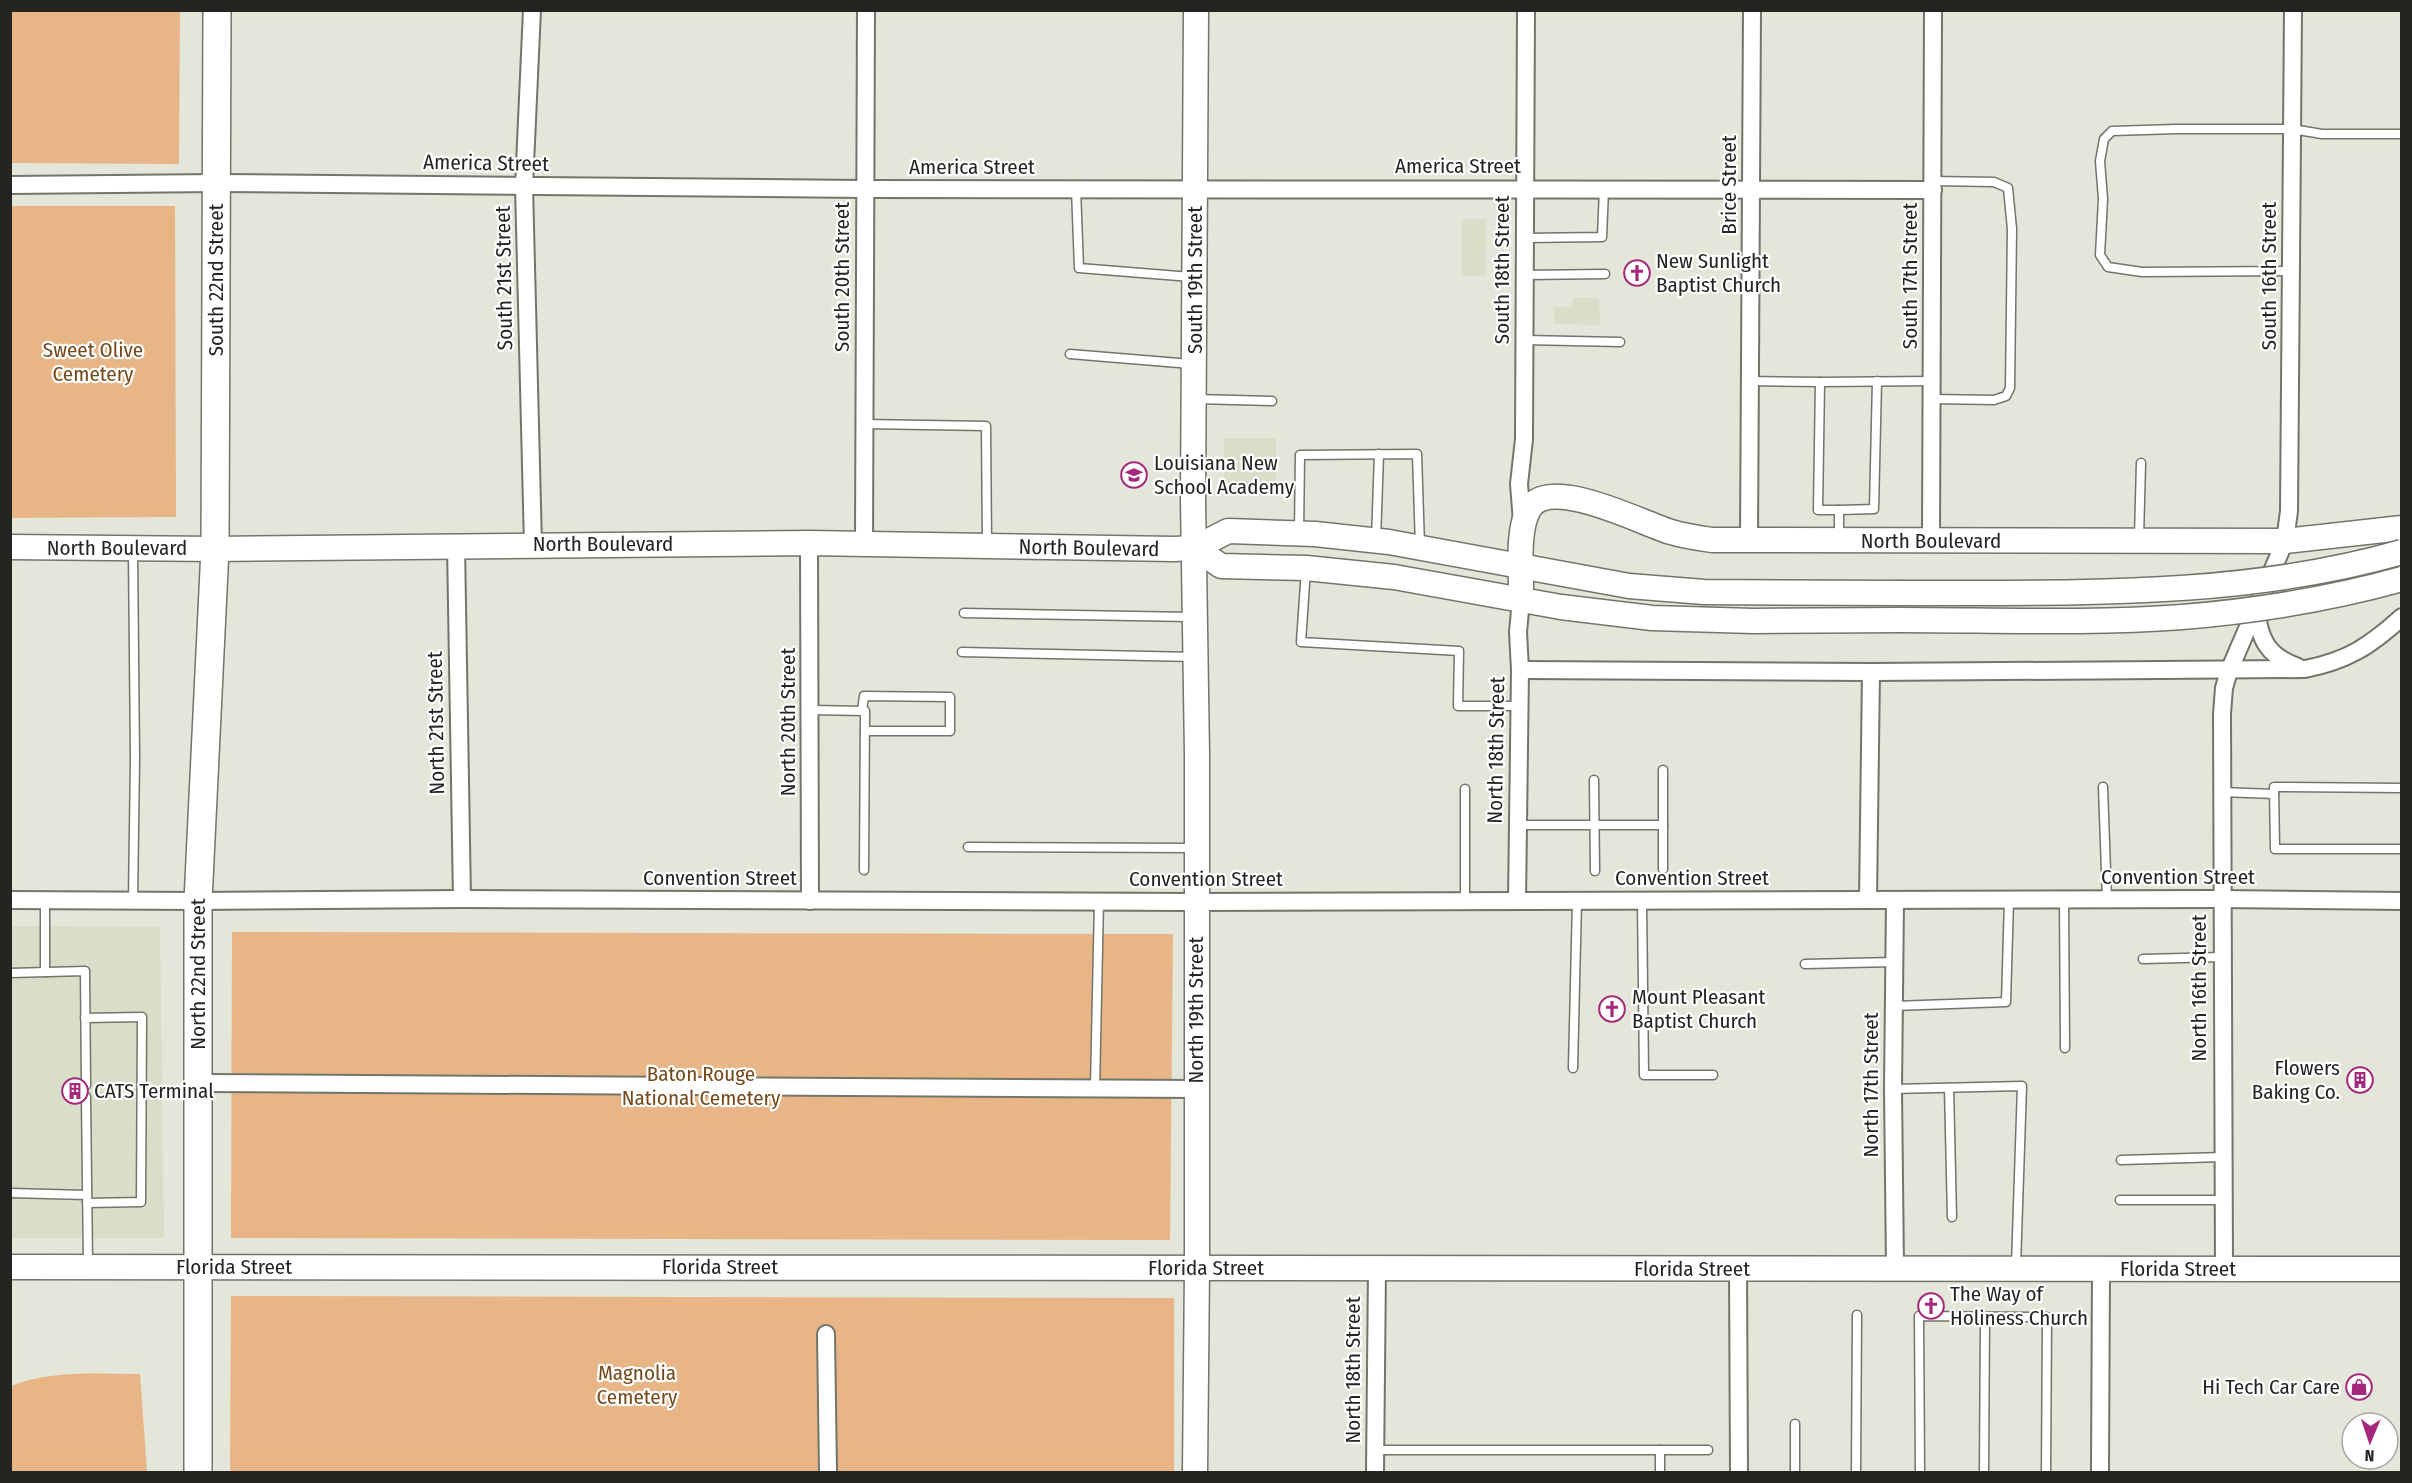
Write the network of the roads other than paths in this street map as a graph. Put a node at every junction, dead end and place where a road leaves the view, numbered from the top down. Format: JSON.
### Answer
{"nodes":[{"id":1,"x":217,"y":10,"type":"edge"},
{"id":2,"x":532,"y":10,"type":"edge"},
{"id":3,"x":866,"y":10,"type":"edge"},
{"id":4,"x":1197,"y":10,"type":"edge"},
{"id":5,"x":1526,"y":10,"type":"edge"},
{"id":6,"x":1752,"y":10,"type":"edge"},
{"id":7,"x":1933,"y":10,"type":"edge"},
{"id":8,"x":2293,"y":10,"type":"edge"},
{"id":9,"x":2292,"y":129,"type":"junction"},
{"id":10,"x":2402,"y":134,"type":"edge"},
{"id":11,"x":216,"y":183,"type":"junction"},
{"id":12,"x":10,"y":185,"type":"edge"},
{"id":13,"x":1933,"y":185,"type":"junction"},
{"id":14,"x":524,"y":186,"type":"junction"},
{"id":15,"x":1525,"y":188,"type":"junction"},
{"id":16,"x":1604,"y":188,"type":"junction"},
{"id":17,"x":865,"y":189,"type":"junction"},
{"id":18,"x":1076,"y":189,"type":"junction"},
{"id":19,"x":1196,"y":189,"type":"junction"},
{"id":20,"x":1751,"y":189,"type":"junction"},
{"id":21,"x":1525,"y":238,"type":"junction"},
{"id":22,"x":2291,"y":271,"type":"junction"},
{"id":23,"x":1605,"y":274,"type":"dead end"},
{"id":24,"x":1525,"y":275,"type":"junction"},
{"id":25,"x":1196,"y":277,"type":"junction"},
{"id":26,"x":1524,"y":340,"type":"junction"},
{"id":27,"x":1620,"y":342,"type":"dead end"},
{"id":28,"x":1070,"y":354,"type":"dead end"},
{"id":29,"x":1195,"y":364,"type":"junction"},
{"id":30,"x":1750,"y":381,"type":"junction"},
{"id":31,"x":1877,"y":381,"type":"junction"},
{"id":32,"x":1932,"y":381,"type":"junction"},
{"id":33,"x":1820,"y":382,"type":"junction"},
{"id":34,"x":1194,"y":399,"type":"junction"},
{"id":35,"x":1932,"y":399,"type":"junction"},
{"id":36,"x":1272,"y":401,"type":"dead end"},
{"id":37,"x":864,"y":424,"type":"junction"},
{"id":38,"x":1379,"y":454,"type":"junction"},
{"id":39,"x":2141,"y":463,"type":"dead end"},
{"id":40,"x":1839,"y":510,"type":"junction"},
{"id":41,"x":2402,"y":528,"type":"edge"},
{"id":42,"x":1522,"y":529,"type":"junction"},
{"id":43,"x":1299,"y":534,"type":"junction"},
{"id":44,"x":1376,"y":540,"type":"junction"},
{"id":45,"x":1749,"y":540,"type":"junction"},
{"id":46,"x":1839,"y":540,"type":"junction"},
{"id":47,"x":1931,"y":541,"type":"junction"},
{"id":48,"x":2138,"y":541,"type":"junction"},
{"id":49,"x":2285,"y":541,"type":"junction"},
{"id":50,"x":809,"y":543,"type":"junction"},
{"id":51,"x":864,"y":543,"type":"junction"},
{"id":52,"x":533,"y":545,"type":"junction"},
{"id":53,"x":456,"y":546,"type":"junction"},
{"id":54,"x":987,"y":546,"type":"junction"},
{"id":55,"x":10,"y":547,"type":"edge"},
{"id":56,"x":1420,"y":547,"type":"junction"},
{"id":57,"x":133,"y":548,"type":"junction"},
{"id":58,"x":215,"y":549,"type":"junction"},
{"id":59,"x":1195,"y":549,"type":"junction"},
{"id":60,"x":2402,"y":552,"type":"edge"},
{"id":61,"x":1522,"y":567,"type":"junction"},
{"id":62,"x":1306,"y":568,"type":"junction"},
{"id":63,"x":2402,"y":579,"type":"edge"},
{"id":64,"x":1521,"y":600,"type":"junction"},
{"id":65,"x":2256,"y":606,"type":"junction"},
{"id":66,"x":964,"y":614,"type":"dead end"},
{"id":67,"x":1195,"y":617,"type":"junction"},
{"id":68,"x":2402,"y":617,"type":"edge"},
{"id":69,"x":962,"y":652,"type":"dead end"},
{"id":70,"x":1195,"y":657,"type":"junction"},
{"id":71,"x":2305,"y":669,"type":"junction"},
{"id":72,"x":1520,"y":670,"type":"junction"},
{"id":73,"x":2229,"y":671,"type":"junction"},
{"id":74,"x":1871,"y":672,"type":"junction"},
{"id":75,"x":1520,"y":706,"type":"junction"},
{"id":76,"x":811,"y":710,"type":"junction"},
{"id":77,"x":862,"y":711,"type":"junction"},
{"id":78,"x":865,"y":731,"type":"junction"},
{"id":79,"x":1663,"y":770,"type":"dead end"},
{"id":80,"x":1594,"y":780,"type":"dead end"},
{"id":81,"x":2103,"y":787,"type":"dead end"},
{"id":82,"x":2402,"y":788,"type":"edge"},
{"id":83,"x":1465,"y":789,"type":"dead end"},
{"id":84,"x":2221,"y":792,"type":"junction"},
{"id":85,"x":2274,"y":794,"type":"junction"},
{"id":86,"x":1518,"y":825,"type":"junction"},
{"id":87,"x":1595,"y":825,"type":"junction"},
{"id":88,"x":1663,"y":825,"type":"junction"},
{"id":89,"x":968,"y":847,"type":"dead end"},
{"id":90,"x":1196,"y":848,"type":"junction"},
{"id":91,"x":2402,"y":849,"type":"edge"},
{"id":92,"x":1664,"y":869,"type":"dead end"},
{"id":93,"x":864,"y":870,"type":"dead end"},
{"id":94,"x":1595,"y":871,"type":"dead end"},
{"id":95,"x":462,"y":899,"type":"junction"},
{"id":96,"x":2064,"y":899,"type":"junction"},
{"id":97,"x":2107,"y":899,"type":"junction"},
{"id":98,"x":2221,"y":899,"type":"junction"},
{"id":99,"x":10,"y":900,"type":"edge"},
{"id":100,"x":1868,"y":900,"type":"junction"},
{"id":101,"x":1895,"y":900,"type":"junction"},
{"id":102,"x":2009,"y":900,"type":"junction"},
{"id":103,"x":45,"y":901,"type":"junction"},
{"id":104,"x":133,"y":901,"type":"junction"},
{"id":105,"x":810,"y":901,"type":"junction"},
{"id":106,"x":1099,"y":901,"type":"junction"},
{"id":107,"x":1465,"y":901,"type":"junction"},
{"id":108,"x":1517,"y":901,"type":"junction"},
{"id":109,"x":1577,"y":901,"type":"junction"},
{"id":110,"x":1642,"y":901,"type":"junction"},
{"id":111,"x":2402,"y":901,"type":"edge"},
{"id":112,"x":198,"y":902,"type":"junction"},
{"id":113,"x":1195,"y":902,"type":"junction"},
{"id":114,"x":2222,"y":957,"type":"junction"},
{"id":115,"x":2143,"y":959,"type":"dead end"},
{"id":116,"x":1894,"y":962,"type":"junction"},
{"id":117,"x":1805,"y":964,"type":"dead end"},
{"id":118,"x":45,"y":972,"type":"junction"},
{"id":119,"x":10,"y":973,"type":"edge"},
{"id":120,"x":1894,"y":1006,"type":"junction"},
{"id":121,"x":85,"y":1017,"type":"junction"},
{"id":122,"x":2065,"y":1048,"type":"dead end"},
{"id":123,"x":1573,"y":1068,"type":"dead end"},
{"id":124,"x":1713,"y":1075,"type":"dead end"},
{"id":125,"x":197,"y":1083,"type":"junction"},
{"id":126,"x":86,"y":1085,"type":"dead end"},
{"id":127,"x":1095,"y":1088,"type":"junction"},
{"id":128,"x":1949,"y":1088,"type":"junction"},
{"id":129,"x":1197,"y":1089,"type":"junction"},
{"id":130,"x":1893,"y":1089,"type":"junction"},
{"id":131,"x":86,"y":1097,"type":"dead end"},
{"id":132,"x":2223,"y":1157,"type":"junction"},
{"id":133,"x":2121,"y":1160,"type":"dead end"},
{"id":134,"x":10,"y":1193,"type":"edge"},
{"id":135,"x":87,"y":1199,"type":"junction"},
{"id":136,"x":2120,"y":1200,"type":"dead end"},
{"id":137,"x":2223,"y":1200,"type":"junction"},
{"id":138,"x":1952,"y":1217,"type":"dead end"},
{"id":139,"x":10,"y":1267,"type":"edge"},
{"id":140,"x":88,"y":1267,"type":"junction"},
{"id":141,"x":198,"y":1267,"type":"junction"},
{"id":142,"x":1197,"y":1268,"type":"junction"},
{"id":143,"x":1377,"y":1268,"type":"junction"},
{"id":144,"x":2224,"y":1268,"type":"junction"},
{"id":145,"x":1738,"y":1269,"type":"junction"},
{"id":146,"x":1895,"y":1269,"type":"junction"},
{"id":147,"x":2016,"y":1269,"type":"junction"},
{"id":148,"x":2101,"y":1269,"type":"junction"},
{"id":149,"x":2402,"y":1269,"type":"edge"},
{"id":150,"x":1857,"y":1315,"type":"dead end"},
{"id":151,"x":1985,"y":1317,"type":"junction"},
{"id":152,"x":826,"y":1334,"type":"dead end"},
{"id":153,"x":1795,"y":1424,"type":"dead end"},
{"id":154,"x":1375,"y":1450,"type":"junction"},
{"id":155,"x":1660,"y":1450,"type":"junction"},
{"id":156,"x":1708,"y":1450,"type":"dead end"},
{"id":157,"x":198,"y":1473,"type":"edge"},
{"id":158,"x":828,"y":1473,"type":"edge"},
{"id":159,"x":1195,"y":1473,"type":"edge"},
{"id":160,"x":1375,"y":1473,"type":"edge"},
{"id":161,"x":1660,"y":1473,"type":"edge"},
{"id":162,"x":1738,"y":1473,"type":"edge"},
{"id":163,"x":1795,"y":1473,"type":"edge"},
{"id":164,"x":1856,"y":1473,"type":"edge"},
{"id":165,"x":1920,"y":1473,"type":"edge"},
{"id":166,"x":1984,"y":1473,"type":"edge"},
{"id":167,"x":2046,"y":1473,"type":"edge"},
{"id":168,"x":2100,"y":1473,"type":"edge"}],
"edges":[{"from":1,"to":11,"type":"main road","name":"South 22nd Street"},
{"from":2,"to":14,"type":"street","name":"South 21st Street"},
{"from":3,"to":17,"type":"street","name":"South 20th Street"},
{"from":4,"to":19,"type":"street","name":"South 19th Street"},
{"from":5,"to":15,"type":"street","name":"South 18th Street"},
{"from":6,"to":20,"type":"street","name":"Brice Street"},
{"from":7,"to":13,"type":"street","name":"South 17th Street"},
{"from":8,"to":9,"type":"street","name":"South 16th Street"},
{"from":9,"to":10,"type":"lane"},
{"from":9,"to":22,"type":"street","name":"South 16th Street"},
{"from":9,"to":22,"type":"lane"},
{"from":11,"to":12,"type":"street","name":"America Street"},
{"from":11,"to":14,"type":"street","name":"America Street"},
{"from":11,"to":58,"type":"main road","name":"South 22nd Street"},
{"from":13,"to":20,"type":"street","name":"America Street"},
{"from":13,"to":32,"type":"street","name":"South 17th Street"},
{"from":13,"to":35,"type":"lane"},
{"from":14,"to":17,"type":"street","name":"America Street"},
{"from":14,"to":52,"type":"street","name":"South 21st Street"},
{"from":15,"to":16,"type":"street","name":"America Street"},
{"from":15,"to":19,"type":"street","name":"America Street"},
{"from":15,"to":21,"type":"street","name":"South 18th Street"},
{"from":16,"to":20,"type":"street","name":"America Street"},
{"from":16,"to":21,"type":"lane"},
{"from":17,"to":18,"type":"street","name":"America Street"},
{"from":17,"to":37,"type":"street","name":"South 20th Street"},
{"from":18,"to":19,"type":"street","name":"America Street"},
{"from":18,"to":25,"type":"lane"},
{"from":19,"to":25,"type":"street","name":"South 19th Street"},
{"from":20,"to":30,"type":"street","name":"Brice Street"},
{"from":21,"to":24,"type":"street","name":"South 18th Street"},
{"from":22,"to":49,"type":"street","name":"South 16th Street"},
{"from":23,"to":24,"type":"lane"},
{"from":24,"to":26,"type":"street","name":"South 18th Street"},
{"from":25,"to":29,"type":"street","name":"South 19th Street"},
{"from":26,"to":27,"type":"lane"},
{"from":26,"to":42,"type":"street","name":"South 18th Street"},
{"from":28,"to":29,"type":"lane"},
{"from":29,"to":34,"type":"street","name":"South 19th Street"},
{"from":30,"to":33,"type":"lane"},
{"from":30,"to":45,"type":"street","name":"Brice Street"},
{"from":31,"to":32,"type":"lane"},
{"from":31,"to":33,"type":"lane"},
{"from":31,"to":40,"type":"lane"},
{"from":32,"to":35,"type":"street","name":"South 17th Street"},
{"from":33,"to":40,"type":"lane"},
{"from":34,"to":36,"type":"lane"},
{"from":34,"to":59,"type":"street","name":"South 19th Street"},
{"from":35,"to":47,"type":"street","name":"South 17th Street"},
{"from":37,"to":51,"type":"street","name":"South 20th Street"},
{"from":37,"to":54,"type":"lane"},
{"from":38,"to":43,"type":"lane"},
{"from":38,"to":44,"type":"lane"},
{"from":38,"to":56,"type":"lane"},
{"from":39,"to":48,"type":"lane"},
{"from":40,"to":46,"type":"lane"},
{"from":41,"to":49,"type":"street","name":"North Boulevard"},
{"from":42,"to":45,"type":"street","name":"North Boulevard"},
{"from":42,"to":61,"type":"street","name":"North Boulevard"},
{"from":43,"to":44,"type":"street","name":"North Boulevard"},
{"from":43,"to":59,"type":"street","name":"North Boulevard"},
{"from":44,"to":56,"type":"street","name":"North Boulevard"},
{"from":45,"to":46,"type":"street","name":"North Boulevard"},
{"from":46,"to":47,"type":"street","name":"North Boulevard"},
{"from":47,"to":48,"type":"street","name":"North Boulevard"},
{"from":48,"to":49,"type":"street","name":"North Boulevard"},
{"from":49,"to":65,"type":"street","name":"North 16th Street"},
{"from":50,"to":51,"type":"street","name":"North Boulevard"},
{"from":50,"to":52,"type":"street","name":"North Boulevard"},
{"from":50,"to":76,"type":"street","name":"North 20th Street"},
{"from":51,"to":54,"type":"street","name":"North Boulevard"},
{"from":52,"to":53,"type":"street","name":"North Boulevard"},
{"from":53,"to":58,"type":"street","name":"North Boulevard"},
{"from":53,"to":95,"type":"street","name":"North 21st Street"},
{"from":54,"to":59,"type":"street","name":"North Boulevard"},
{"from":55,"to":57,"type":"street","name":"North Boulevard"},
{"from":56,"to":61,"type":"street","name":"North Boulevard"},
{"from":57,"to":58,"type":"street","name":"North Boulevard"},
{"from":57,"to":104,"type":"lane"},
{"from":58,"to":112,"type":"main road","name":"North 22nd Street"},
{"from":59,"to":62,"type":"street"},
{"from":59,"to":67,"type":"street","name":"North 19th Street"},
{"from":60,"to":61,"type":"street","name":"North Boulevard","bridge":true},
{"from":61,"to":64,"type":"street","name":"North Boulevard"},
{"from":62,"to":64,"type":"street"},
{"from":62,"to":75,"type":"lane"},
{"from":63,"to":64,"type":"street","bridge":true},
{"from":64,"to":72,"type":"street","name":"North 18th Street"},
{"from":65,"to":71,"type":"street"},
{"from":65,"to":73,"type":"street","name":"North 16th Street"},
{"from":66,"to":67,"type":"lane"},
{"from":67,"to":70,"type":"street","name":"North 19th Street"},
{"from":68,"to":71,"type":"street"},
{"from":69,"to":70,"type":"lane"},
{"from":70,"to":90,"type":"street","name":"North 19th Street"},
{"from":71,"to":73,"type":"street"},
{"from":72,"to":74,"type":"street"},
{"from":72,"to":75,"type":"street","name":"North 18th Street"},
{"from":73,"to":74,"type":"street"},
{"from":73,"to":84,"type":"street","name":"North 16th Street"},
{"from":74,"to":100,"type":"street"},
{"from":75,"to":86,"type":"street","name":"North 18th Street"},
{"from":76,"to":77,"type":"lane"},
{"from":76,"to":105,"type":"street","name":"North 20th Street"},
{"from":77,"to":78,"type":"lane"},
{"from":77,"to":78,"type":"lane"},
{"from":78,"to":93,"type":"lane"},
{"from":79,"to":88,"type":"lane"},
{"from":80,"to":87,"type":"lane"},
{"from":81,"to":97,"type":"lane"},
{"from":82,"to":85,"type":"lane"},
{"from":83,"to":107,"type":"lane"},
{"from":84,"to":85,"type":"lane"},
{"from":84,"to":98,"type":"street","name":"North 16th Street"},
{"from":85,"to":91,"type":"lane"},
{"from":86,"to":87,"type":"lane"},
{"from":86,"to":108,"type":"street","name":"North 18th Street"},
{"from":87,"to":88,"type":"lane"},
{"from":87,"to":94,"type":"lane"},
{"from":88,"to":92,"type":"lane"},
{"from":89,"to":90,"type":"lane"},
{"from":90,"to":113,"type":"street","name":"North 19th Street"},
{"from":95,"to":105,"type":"street","name":"Convention Street"},
{"from":95,"to":112,"type":"street","name":"Convention Street"},
{"from":96,"to":97,"type":"street","name":"Convention Street"},
{"from":96,"to":102,"type":"street","name":"Convention Street"},
{"from":96,"to":122,"type":"lane"},
{"from":97,"to":98,"type":"street","name":"Convention Street"},
{"from":98,"to":111,"type":"street","name":"Convention Street"},
{"from":98,"to":114,"type":"street","name":"North 16th Street"},
{"from":99,"to":103,"type":"street","name":"Convention Street"},
{"from":100,"to":101,"type":"street","name":"Convention Street"},
{"from":100,"to":110,"type":"street","name":"Convention Street"},
{"from":101,"to":102,"type":"street","name":"Convention Street"},
{"from":101,"to":116,"type":"street","name":"North 17th Street"},
{"from":102,"to":120,"type":"lane"},
{"from":103,"to":104,"type":"street","name":"Convention Street"},
{"from":103,"to":118,"type":"lane"},
{"from":104,"to":112,"type":"street","name":"Convention Street"},
{"from":105,"to":106,"type":"street","name":"Convention Street"},
{"from":106,"to":113,"type":"street","name":"Convention Street"},
{"from":106,"to":127,"type":"lane"},
{"from":107,"to":108,"type":"street","name":"Convention Street"},
{"from":107,"to":113,"type":"street","name":"Convention Street"},
{"from":108,"to":109,"type":"street","name":"Convention Street"},
{"from":109,"to":110,"type":"street","name":"Convention Street"},
{"from":109,"to":123,"type":"lane"},
{"from":110,"to":124,"type":"lane"},
{"from":112,"to":125,"type":"main road","name":"North 22nd Street"},
{"from":113,"to":129,"type":"street","name":"North 19th Street"},
{"from":114,"to":115,"type":"lane"},
{"from":114,"to":132,"type":"street","name":"North 16th Street"},
{"from":116,"to":117,"type":"lane"},
{"from":116,"to":120,"type":"street","name":"North 17th Street"},
{"from":118,"to":119,"type":"lane"},
{"from":118,"to":121,"type":"lane"},
{"from":120,"to":130,"type":"street","name":"North 17th Street"},
{"from":121,"to":126,"type":"lane"},
{"from":121,"to":135,"type":"lane"},
{"from":125,"to":127,"type":"street"},
{"from":125,"to":141,"type":"main road","name":"North 22nd Street"},
{"from":127,"to":129,"type":"street"},
{"from":128,"to":130,"type":"lane"},
{"from":128,"to":138,"type":"lane"},
{"from":128,"to":147,"type":"lane"},
{"from":129,"to":142,"type":"street","name":"North 19th Street"},
{"from":130,"to":146,"type":"street","name":"North 17th Street"},
{"from":131,"to":135,"type":"lane"},
{"from":132,"to":133,"type":"lane"},
{"from":132,"to":137,"type":"street","name":"North 16th Street"},
{"from":134,"to":135,"type":"lane"},
{"from":135,"to":140,"type":"lane"},
{"from":136,"to":137,"type":"lane"},
{"from":137,"to":144,"type":"street","name":"North 16th Street"},
{"from":139,"to":140,"type":"street","name":"Florida Street"},
{"from":140,"to":141,"type":"street","name":"Florida Street"},
{"from":141,"to":142,"type":"street","name":"Florida Street"},
{"from":141,"to":157,"type":"main road","name":"North 22nd Street"},
{"from":142,"to":143,"type":"street","name":"Florida Street"},
{"from":142,"to":159,"type":"street","name":"North 19th Street"},
{"from":143,"to":145,"type":"street","name":"Florida Street"},
{"from":143,"to":154,"type":"street","name":"North 18th Street"},
{"from":144,"to":148,"type":"street","name":"Florida Street"},
{"from":144,"to":149,"type":"street","name":"Florida Street"},
{"from":145,"to":146,"type":"street","name":"Florida Street"},
{"from":145,"to":162,"type":"street"},
{"from":146,"to":147,"type":"street","name":"Florida Street"},
{"from":147,"to":148,"type":"street","name":"Florida Street"},
{"from":148,"to":168,"type":"street"},
{"from":150,"to":164,"type":"lane"},
{"from":151,"to":165,"type":"lane"},
{"from":151,"to":166,"type":"lane"},
{"from":151,"to":167,"type":"lane"},
{"from":152,"to":158,"type":"street"},
{"from":153,"to":163,"type":"lane"},
{"from":154,"to":155,"type":"lane"},
{"from":154,"to":160,"type":"street","name":"North 18th Street"},
{"from":155,"to":156,"type":"lane"},
{"from":155,"to":161,"type":"lane"}]}
